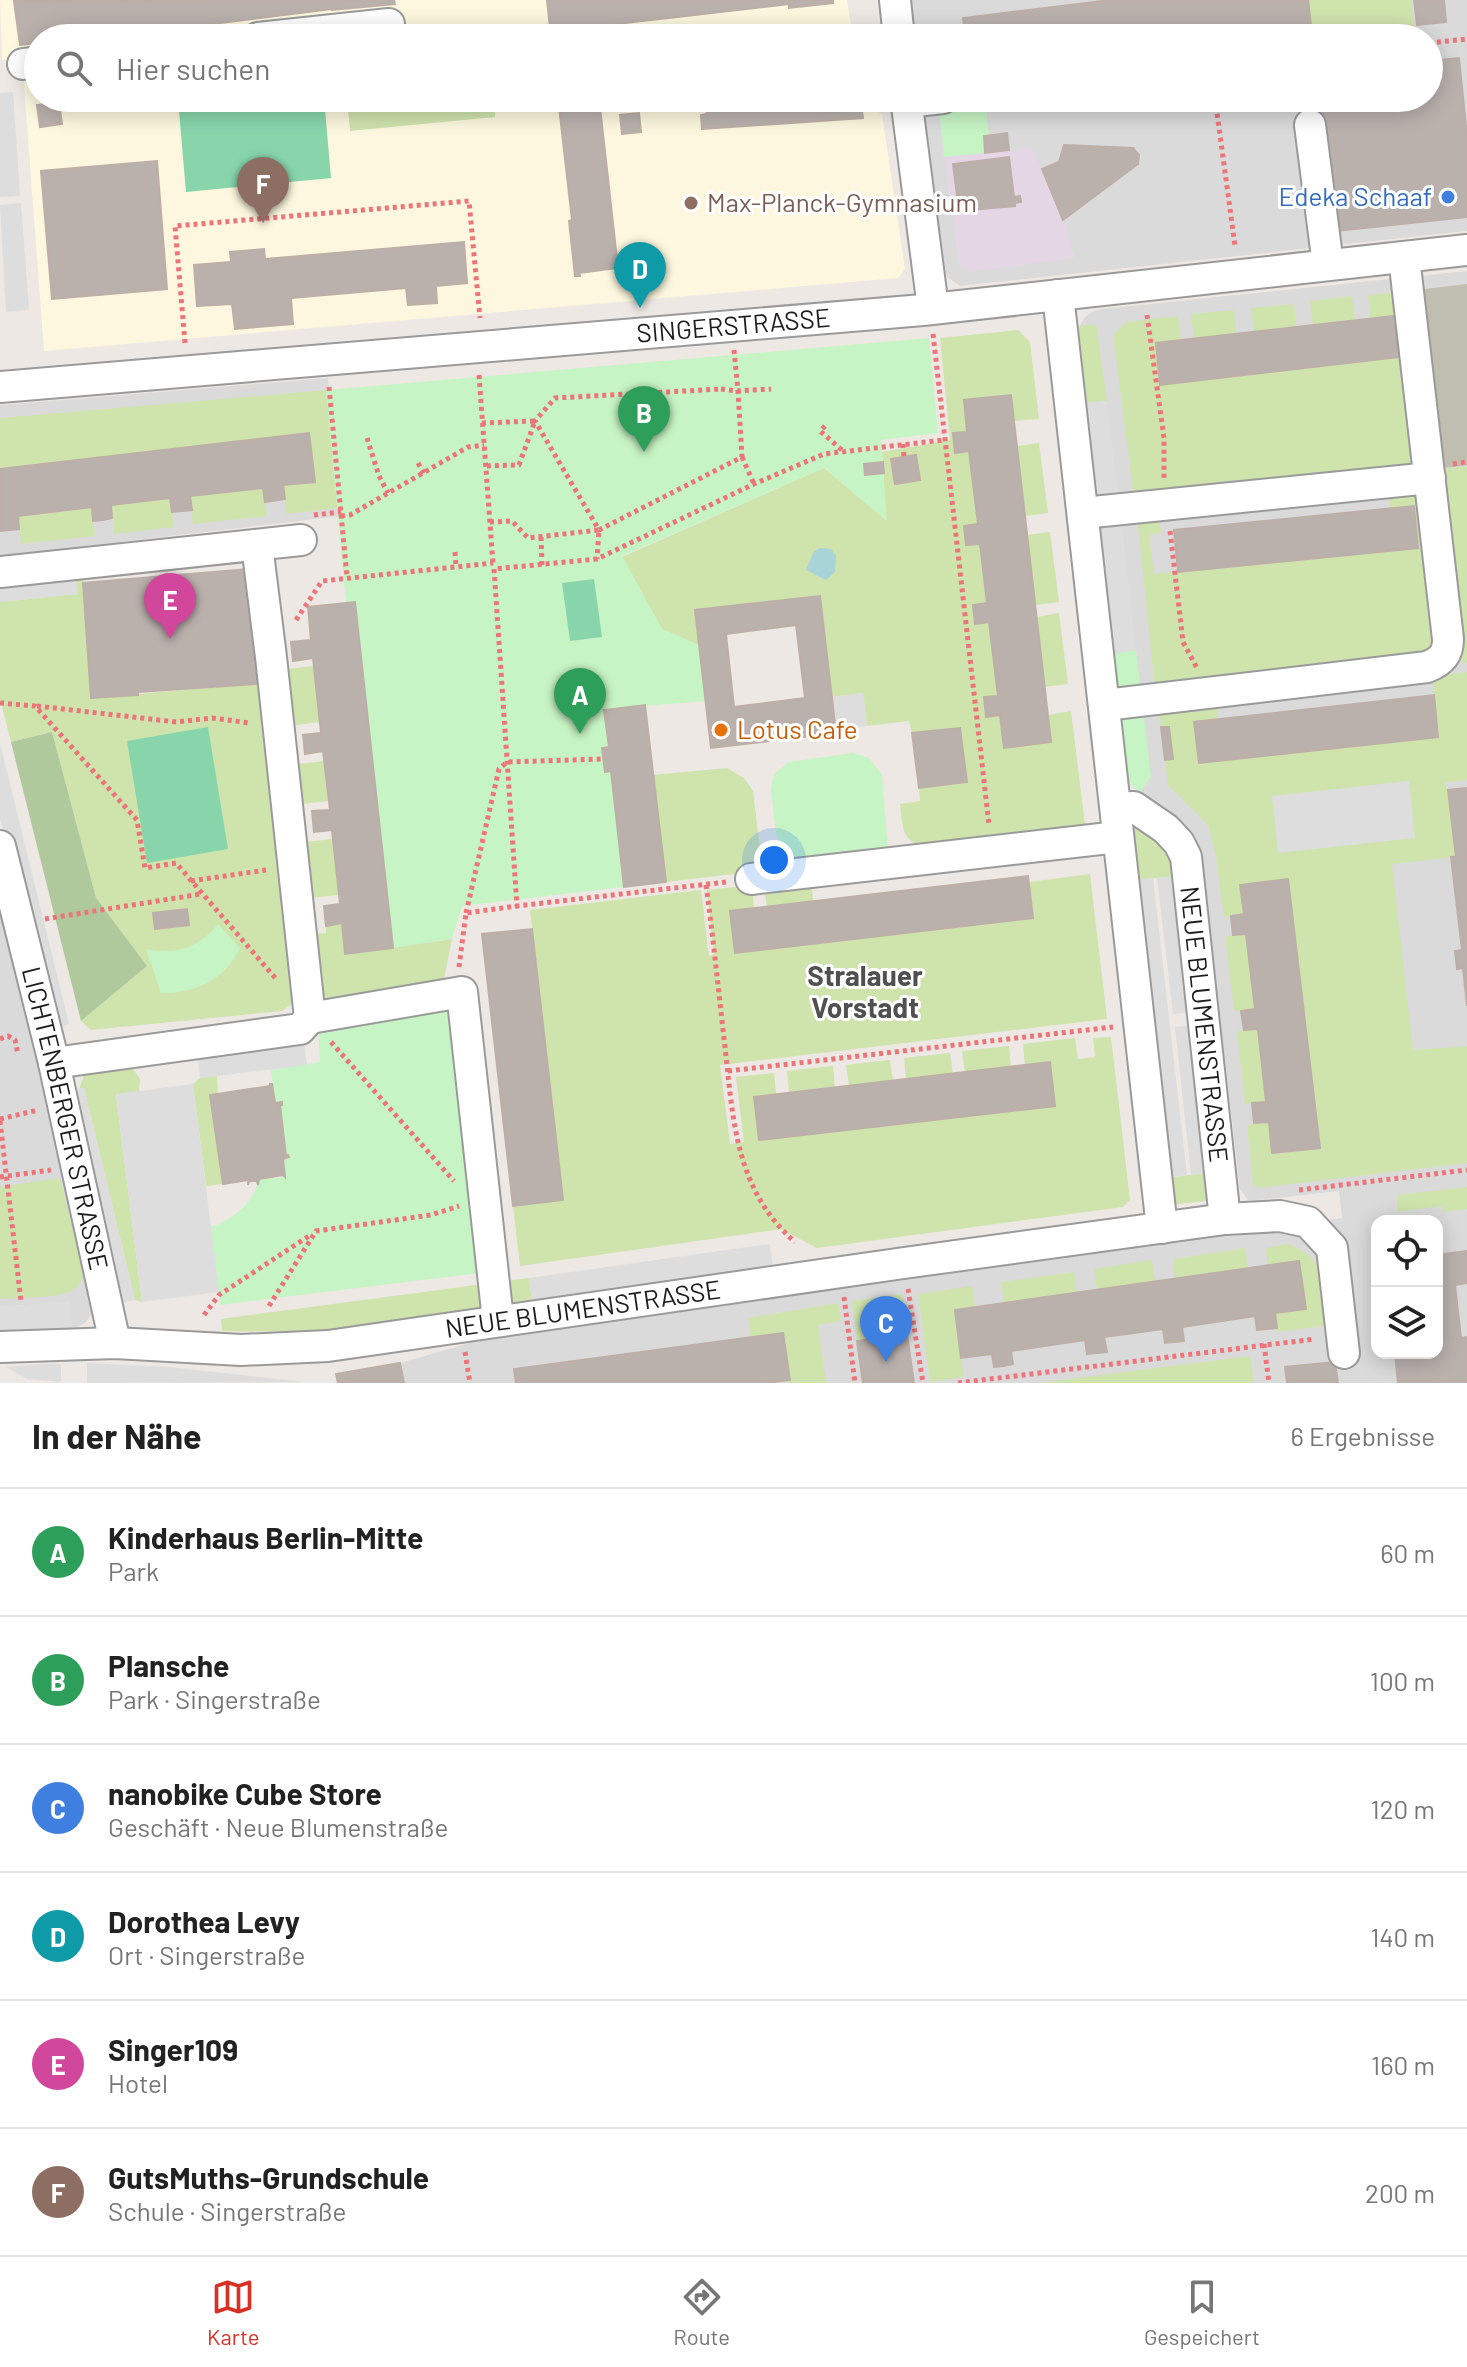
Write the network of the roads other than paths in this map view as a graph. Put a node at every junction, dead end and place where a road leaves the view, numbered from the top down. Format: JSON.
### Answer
{"nodes":[{"id":1,"x":895,"y":0,"type":"edge"},
{"id":2,"x":898,"y":24,"type":"edge"},
{"id":3,"x":907,"y":112,"type":"edge"},
{"id":4,"x":1310,"y":125,"type":"dead end"},
{"id":5,"x":1467,"y":250,"type":"edge"},
{"id":6,"x":1404,"y":257,"type":"junction"},
{"id":7,"x":1328,"y":265,"type":"junction"},
{"id":8,"x":1058,"y":295,"type":"junction"},
{"id":9,"x":933,"y":320,"type":"junction"},
{"id":10,"x":0,"y":387,"type":"edge"},
{"id":11,"x":1430,"y":478,"type":"junction"},
{"id":12,"x":1083,"y":513,"type":"junction"},
{"id":13,"x":301,"y":540,"type":"dead end"},
{"id":14,"x":257,"y":545,"type":"junction"},
{"id":15,"x":0,"y":572,"type":"edge"},
{"id":16,"x":1105,"y":705,"type":"junction"},
{"id":17,"x":1117,"y":822,"type":"junction"},
{"id":18,"x":0,"y":846,"type":"edge"},
{"id":19,"x":751,"y":879,"type":"road end"},
{"id":20,"x":310,"y":1018,"type":"junction"},
{"id":21,"x":54,"y":1063,"type":"junction"},
{"id":22,"x":1225,"y":1219,"type":"junction"},
{"id":23,"x":1162,"y":1228,"type":"junction"},
{"id":24,"x":498,"y":1320,"type":"junction"},
{"id":25,"x":1343,"y":1341,"type":"road end"},
{"id":26,"x":115,"y":1343,"type":"junction"},
{"id":27,"x":0,"y":1347,"type":"edge"}],
"edges":[{"from":1,"to":2,"type":"street"},
{"from":3,"to":9,"type":"street"},
{"from":4,"to":7,"type":"street"},
{"from":5,"to":6,"type":"street","name":"SINGERSTRASSE"},
{"from":6,"to":7,"type":"street","name":"SINGERSTRASSE"},
{"from":6,"to":11,"type":"street"},
{"from":7,"to":8,"type":"street","name":"SINGERSTRASSE"},
{"from":8,"to":9,"type":"street","name":"SINGERSTRASSE"},
{"from":8,"to":12,"type":"street"},
{"from":9,"to":10,"type":"street","name":"SINGERSTRASSE"},
{"from":11,"to":12,"type":"street"},
{"from":11,"to":16,"type":"street"},
{"from":12,"to":16,"type":"street"},
{"from":13,"to":14,"type":"street"},
{"from":14,"to":15,"type":"street"},
{"from":14,"to":20,"type":"street"},
{"from":16,"to":17,"type":"street"},
{"from":17,"to":19,"type":"street"},
{"from":17,"to":22,"type":"street","name":"NEUE BLUMENSTRASSE"},
{"from":17,"to":23,"type":"street"},
{"from":18,"to":21,"type":"street","name":"LICHTENBERGER STRASSE"},
{"from":20,"to":21,"type":"street"},
{"from":20,"to":24,"type":"street"},
{"from":21,"to":26,"type":"street","name":"LICHTENBERGER STRASSE"},
{"from":22,"to":23,"type":"street","name":"NEUE BLUMENSTRASSE"},
{"from":22,"to":25,"type":"street"},
{"from":23,"to":24,"type":"street","name":"NEUE BLUMENSTRASSE"},
{"from":24,"to":26,"type":"street","name":"NEUE BLUMENSTRASSE"},
{"from":26,"to":27,"type":"street","name":"NEUE BLUMENSTRASSE"}]}
